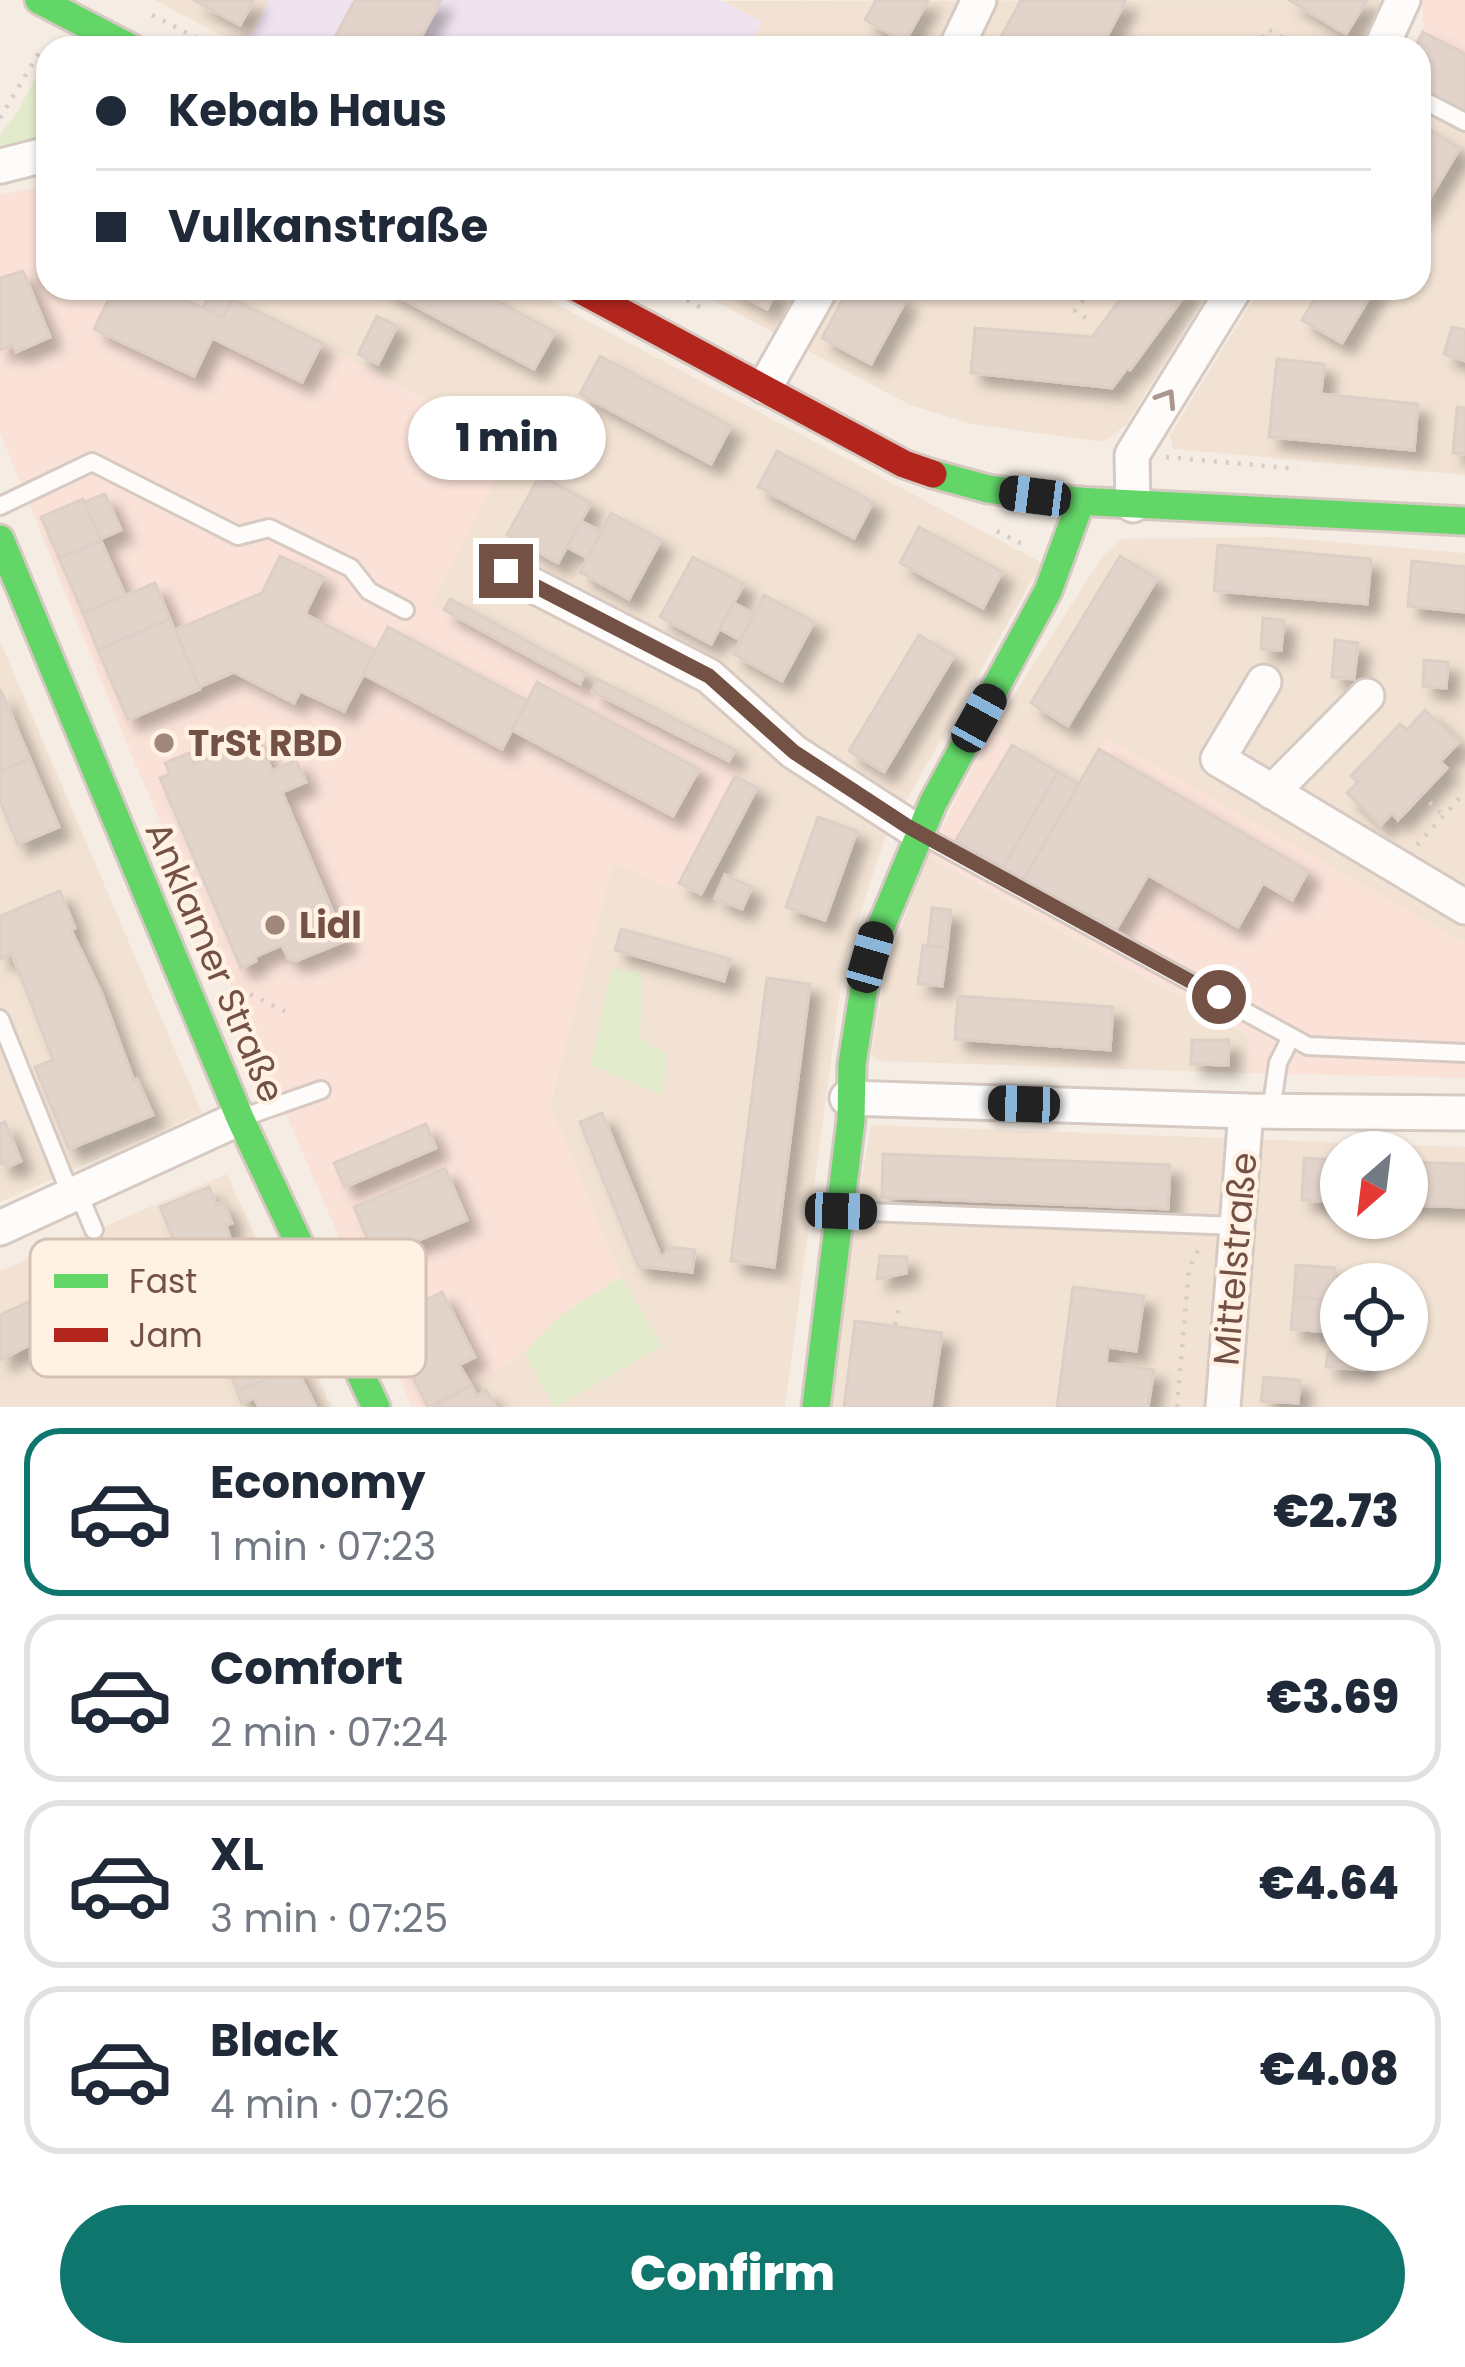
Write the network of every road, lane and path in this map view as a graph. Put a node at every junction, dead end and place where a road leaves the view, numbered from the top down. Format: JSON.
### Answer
{"nodes":[{"id":1,"x":979,"y":0,"type":"edge"},
{"id":2,"x":1403,"y":0,"type":"edge"},
{"id":3,"x":51,"y":6,"type":"edge"},
{"id":4,"x":138,"y":8,"type":"dead end"},
{"id":5,"x":37,"y":36,"type":"edge"},
{"id":6,"x":108,"y":36,"type":"edge"},
{"id":7,"x":193,"y":36,"type":"edge"},
{"id":8,"x":962,"y":36,"type":"edge"},
{"id":9,"x":1386,"y":36,"type":"edge"},
{"id":10,"x":36,"y":39,"type":"edge"},
{"id":11,"x":1431,"y":104,"type":"edge"},
{"id":12,"x":0,"y":118,"type":"edge"},
{"id":13,"x":1465,"y":122,"type":"edge"},
{"id":14,"x":36,"y":157,"type":"edge"},
{"id":15,"x":1,"y":166,"type":"edge"},
{"id":16,"x":601,"y":300,"type":"edge"},
{"id":17,"x":687,"y":300,"type":"edge"},
{"id":18,"x":814,"y":300,"type":"edge"},
{"id":19,"x":1084,"y":300,"type":"edge"},
{"id":20,"x":1228,"y":300,"type":"edge"},
{"id":21,"x":717,"y":317,"type":"dead end"},
{"id":22,"x":1086,"y":319,"type":"dead end"},
{"id":23,"x":765,"y":387,"type":"junction"},
{"id":24,"x":1132,"y":454,"type":"junction"},
{"id":25,"x":1298,"y":469,"type":"dead end"},
{"id":26,"x":1081,"y":501,"type":"junction"},
{"id":27,"x":1133,"y":505,"type":"junction"},
{"id":28,"x":0,"y":506,"type":"edge"},
{"id":29,"x":1465,"y":521,"type":"edge"},
{"id":30,"x":0,"y":539,"type":"edge"},
{"id":31,"x":506,"y":571,"type":"dead end"},
{"id":32,"x":405,"y":610,"type":"dead end"},
{"id":33,"x":1264,"y":682,"type":"dead end"},
{"id":34,"x":1366,"y":696,"type":"dead end"},
{"id":35,"x":1273,"y":792,"type":"junction"},
{"id":36,"x":1465,"y":792,"type":"edge"},
{"id":37,"x":1421,"y":794,"type":"dead end"},
{"id":38,"x":1444,"y":815,"type":"junction"},
{"id":39,"x":916,"y":831,"type":"junction"},
{"id":40,"x":1396,"y":866,"type":"junction"},
{"id":41,"x":1465,"y":908,"type":"edge"},
{"id":42,"x":223,"y":992,"type":"dead end"},
{"id":43,"x":288,"y":1013,"type":"dead end"},
{"id":44,"x":0,"y":1019,"type":"edge"},
{"id":45,"x":1291,"y":1037,"type":"junction"},
{"id":46,"x":1465,"y":1053,"type":"edge"},
{"id":47,"x":320,"y":1090,"type":"dead end"},
{"id":48,"x":847,"y":1098,"type":"junction"},
{"id":49,"x":1258,"y":1111,"type":"junction"},
{"id":50,"x":1465,"y":1113,"type":"edge"},
{"id":51,"x":240,"y":1118,"type":"junction"},
{"id":52,"x":74,"y":1192,"type":"junction"},
{"id":53,"x":841,"y":1211,"type":"junction"},
{"id":54,"x":1224,"y":1225,"type":"junction"},
{"id":55,"x":0,"y":1228,"type":"edge"},
{"id":56,"x":94,"y":1229,"type":"dead end"},
{"id":57,"x":297,"y":1239,"type":"edge"},
{"id":58,"x":901,"y":1304,"type":"dead end"},
{"id":59,"x":895,"y":1325,"type":"dead end"},
{"id":60,"x":362,"y":1377,"type":"edge"},
{"id":61,"x":376,"y":1407,"type":"edge"},
{"id":62,"x":816,"y":1407,"type":"edge"},
{"id":63,"x":1177,"y":1407,"type":"edge"},
{"id":64,"x":1223,"y":1407,"type":"edge"}],
"edges":[{"from":1,"to":8,"type":"street"},
{"from":2,"to":9,"type":"street"},
{"from":3,"to":5,"type":"path"},
{"from":3,"to":6,"type":"street"},
{"from":4,"to":7,"type":"path"},
{"from":10,"to":12,"type":"path"},
{"from":11,"to":13,"type":"lane"},
{"from":14,"to":15,"type":"street"},
{"from":16,"to":23,"type":"street"},
{"from":17,"to":21,"type":"path"},
{"from":18,"to":23,"type":"street"},
{"from":19,"to":22,"type":"path"},
{"from":24,"to":20,"type":"street","one_way":true},
{"from":23,"to":26,"type":"street"},
{"from":24,"to":25,"type":"path"},
{"from":24,"to":27,"type":"street"},
{"from":26,"to":27,"type":"street"},
{"from":26,"to":39,"type":"street"},
{"from":27,"to":29,"type":"street"},
{"from":28,"to":32,"type":"lane"},
{"from":30,"to":51,"type":"street","name":"Anklamer Straße"},
{"from":31,"to":39,"type":"street"},
{"from":33,"to":35,"type":"street"},
{"from":34,"to":35,"type":"street"},
{"from":35,"to":40,"type":"street"},
{"from":36,"to":38,"type":"path"},
{"from":37,"to":38,"type":"path"},
{"from":38,"to":40,"type":"path"},
{"from":39,"to":45,"type":"lane"},
{"from":39,"to":48,"type":"street"},
{"from":40,"to":41,"type":"street"},
{"from":42,"to":43,"type":"path"},
{"from":44,"to":52,"type":"lane"},
{"from":45,"to":46,"type":"lane"},
{"from":45,"to":49,"type":"lane"},
{"from":47,"to":51,"type":"lane"},
{"from":48,"to":49,"type":"street"},
{"from":48,"to":53,"type":"street"},
{"from":49,"to":50,"type":"street"},
{"from":49,"to":54,"type":"street","name":"Mittelstraße"},
{"from":51,"to":52,"type":"street"},
{"from":51,"to":57,"type":"street","name":"Anklamer Straße"},
{"from":52,"to":55,"type":"street"},
{"from":52,"to":56,"type":"lane"},
{"from":53,"to":54,"type":"lane"},
{"from":53,"to":62,"type":"street"},
{"from":54,"to":63,"type":"path"},
{"from":54,"to":64,"type":"street","name":"Mittelstraße"},
{"from":58,"to":59,"type":"path"},
{"from":60,"to":61,"type":"street","name":"Anklamer Straße"}]}
